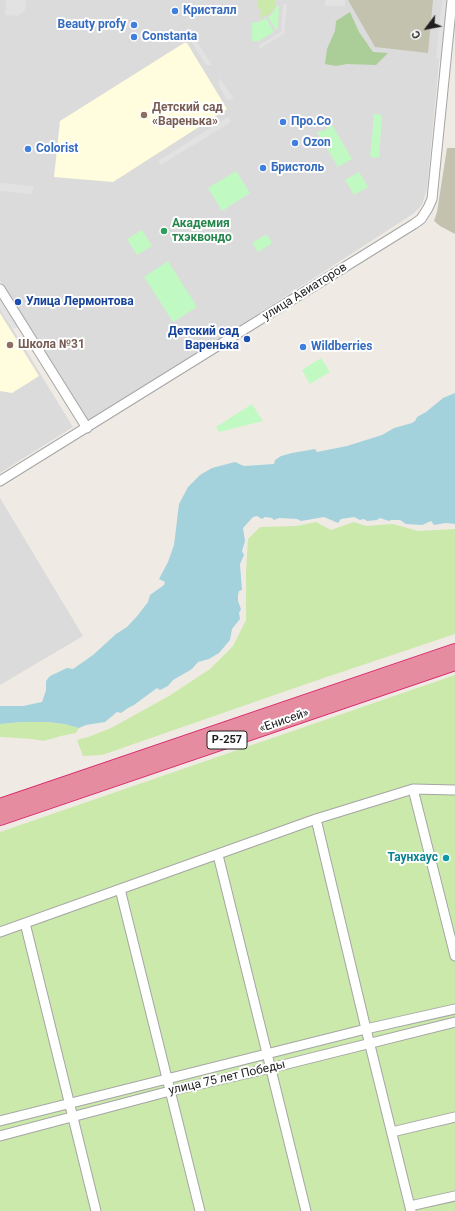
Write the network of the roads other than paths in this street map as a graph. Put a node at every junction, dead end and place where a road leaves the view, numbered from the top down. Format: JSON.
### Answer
{"nodes":[{"id":1,"x":452,"y":0,"type":"edge"},
{"id":2,"x":0,"y":288,"type":"edge"},
{"id":3,"x":87,"y":428,"type":"junction"},
{"id":4,"x":0,"y":482,"type":"edge"},
{"id":5,"x":455,"y":651,"type":"edge"},
{"id":6,"x":455,"y":662,"type":"edge"},
{"id":7,"x":414,"y":789,"type":"junction"},
{"id":8,"x":455,"y":790,"type":"edge"},
{"id":9,"x":0,"y":806,"type":"edge"},
{"id":10,"x":0,"y":818,"type":"edge"},
{"id":11,"x":316,"y":819,"type":"junction"},
{"id":12,"x":218,"y":855,"type":"junction"},
{"id":13,"x":120,"y":889,"type":"junction"},
{"id":14,"x":24,"y":923,"type":"junction"},
{"id":15,"x":0,"y":932,"type":"edge"},
{"id":16,"x":455,"y":956,"type":"edge"},
{"id":17,"x":455,"y":1009,"type":"edge"},
{"id":18,"x":455,"y":1022,"type":"edge"},
{"id":19,"x":366,"y":1029,"type":"junction"},
{"id":20,"x":370,"y":1044,"type":"junction"},
{"id":21,"x":268,"y":1054,"type":"junction"},
{"id":22,"x":271,"y":1068,"type":"junction"},
{"id":23,"x":168,"y":1079,"type":"junction"},
{"id":24,"x":170,"y":1091,"type":"junction"},
{"id":25,"x":70,"y":1103,"type":"junction"},
{"id":26,"x":73,"y":1116,"type":"junction"},
{"id":27,"x":455,"y":1117,"type":"edge"},
{"id":28,"x":0,"y":1121,"type":"edge"},
{"id":29,"x":392,"y":1132,"type":"junction"},
{"id":30,"x":0,"y":1136,"type":"edge"},
{"id":31,"x":455,"y":1196,"type":"edge"},
{"id":32,"x":411,"y":1208,"type":"edge"},
{"id":33,"x":96,"y":1211,"type":"edge"},
{"id":34,"x":200,"y":1211,"type":"edge"},
{"id":35,"x":306,"y":1211,"type":"edge"}],
"edges":[{"from":1,"to":3,"type":"street","name":"улица Авиаторов"},
{"from":2,"to":3,"type":"street"},
{"from":3,"to":4,"type":"street","name":"улица Авиаторов"},
{"from":5,"to":9,"type":"highway","name":"«Енисей»","number":"Р-257"},
{"from":6,"to":10,"type":"highway","name":"«Енисей»","number":"Р-257"},
{"from":7,"to":8,"type":"street"},
{"from":7,"to":11,"type":"street"},
{"from":7,"to":16,"type":"street"},
{"from":11,"to":12,"type":"street"},
{"from":11,"to":19,"type":"street"},
{"from":12,"to":13,"type":"street"},
{"from":12,"to":21,"type":"street"},
{"from":13,"to":14,"type":"street"},
{"from":13,"to":23,"type":"street"},
{"from":14,"to":15,"type":"street"},
{"from":14,"to":25,"type":"street"},
{"from":17,"to":19,"type":"street","name":"улица 75 лет Победы"},
{"from":18,"to":20,"type":"street","name":"улица 75 лет Победы"},
{"from":19,"to":20,"type":"street"},
{"from":19,"to":21,"type":"street","name":"улица 75 лет Победы"},
{"from":20,"to":22,"type":"street","name":"улица 75 лет Победы"},
{"from":20,"to":29,"type":"street"},
{"from":21,"to":22,"type":"street"},
{"from":21,"to":23,"type":"street","name":"улица 75 лет Победы"},
{"from":22,"to":24,"type":"street","name":"улица 75 лет Победы"},
{"from":22,"to":35,"type":"street"},
{"from":23,"to":24,"type":"street"},
{"from":23,"to":25,"type":"street","name":"улица 75 лет Победы"},
{"from":24,"to":26,"type":"street","name":"улица 75 лет Победы"},
{"from":24,"to":34,"type":"street"},
{"from":25,"to":26,"type":"street"},
{"from":25,"to":28,"type":"street","name":"улица 75 лет Победы"},
{"from":26,"to":30,"type":"street","name":"улица 75 лет Победы"},
{"from":26,"to":33,"type":"street"},
{"from":27,"to":29,"type":"street"},
{"from":29,"to":32,"type":"street"},
{"from":31,"to":32,"type":"street"}]}
